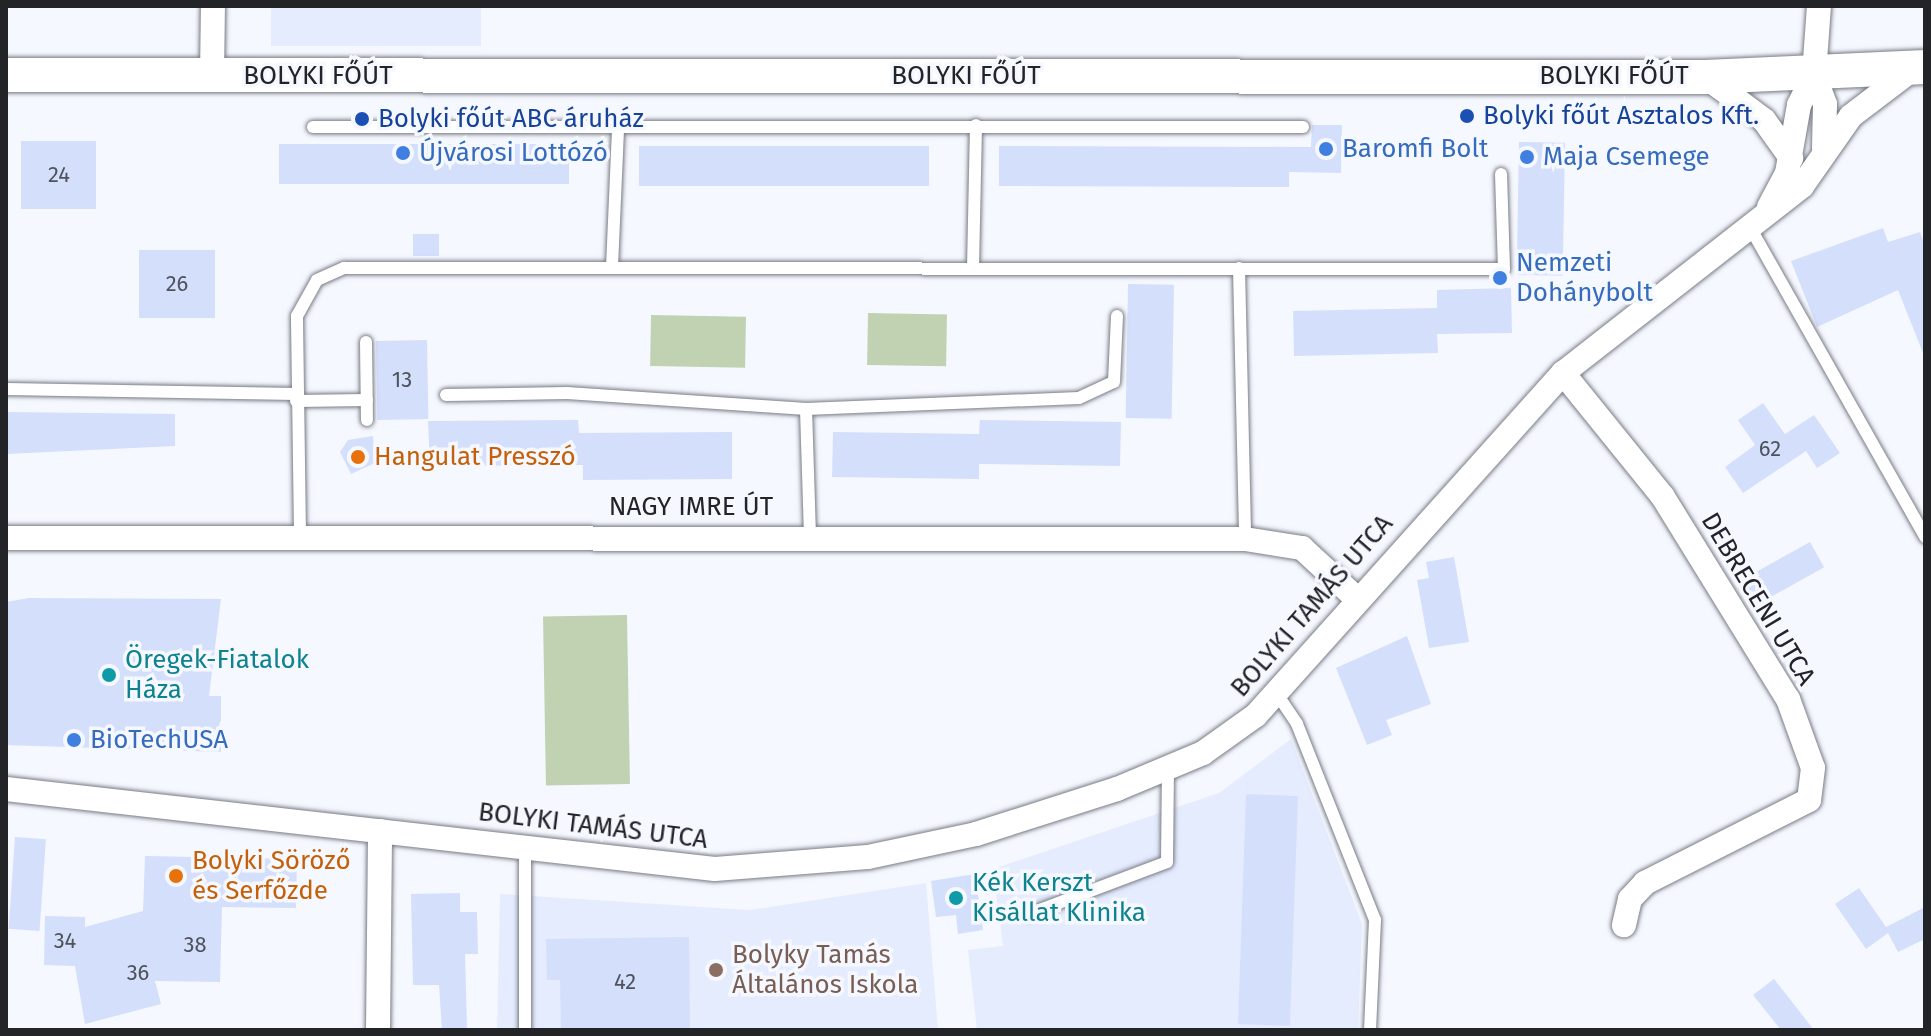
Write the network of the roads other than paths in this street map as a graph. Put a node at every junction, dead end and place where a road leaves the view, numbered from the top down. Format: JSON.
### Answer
{"nodes":[{"id":1,"x":213,"y":6,"type":"edge"},
{"id":2,"x":1819,"y":6,"type":"edge"},
{"id":3,"x":1920,"y":67,"type":"edge"},
{"id":4,"x":1814,"y":74,"type":"junction"},
{"id":5,"x":6,"y":75,"type":"edge"},
{"id":6,"x":212,"y":75,"type":"junction"},
{"id":7,"x":1706,"y":77,"type":"junction"},
{"id":8,"x":976,"y":125,"type":"junction"},
{"id":9,"x":313,"y":127,"type":"dead end"},
{"id":10,"x":618,"y":127,"type":"junction"},
{"id":11,"x":1303,"y":127,"type":"dead end"},
{"id":12,"x":1824,"y":148,"type":"junction"},
{"id":13,"x":1791,"y":158,"type":"junction"},
{"id":14,"x":1501,"y":174,"type":"dead end"},
{"id":15,"x":1755,"y":226,"type":"junction"},
{"id":16,"x":612,"y":267,"type":"junction"},
{"id":17,"x":973,"y":268,"type":"junction"},
{"id":18,"x":1239,"y":268,"type":"junction"},
{"id":19,"x":1117,"y":316,"type":"dead end"},
{"id":20,"x":366,"y":342,"type":"dead end"},
{"id":21,"x":1563,"y":373,"type":"junction"},
{"id":22,"x":6,"y":389,"type":"edge"},
{"id":23,"x":446,"y":395,"type":"dead end"},
{"id":24,"x":296,"y":397,"type":"junction"},
{"id":25,"x":367,"y":400,"type":"junction"},
{"id":26,"x":806,"y":409,"type":"junction"},
{"id":27,"x":367,"y":420,"type":"dead end"},
{"id":28,"x":300,"y":534,"type":"junction"},
{"id":29,"x":810,"y":535,"type":"junction"},
{"id":30,"x":1925,"y":537,"type":"edge"},
{"id":31,"x":6,"y":538,"type":"edge"},
{"id":32,"x":1245,"y":539,"type":"junction"},
{"id":33,"x":1355,"y":597,"type":"junction"},
{"id":34,"x":1277,"y":694,"type":"junction"},
{"id":35,"x":1168,"y":770,"type":"junction"},
{"id":36,"x":6,"y":789,"type":"edge"},
{"id":37,"x":380,"y":831,"type":"junction"},
{"id":38,"x":525,"y":848,"type":"junction"},
{"id":39,"x":1029,"y":914,"type":"dead end"},
{"id":40,"x":1624,"y":925,"type":"dead end"},
{"id":41,"x":378,"y":1030,"type":"edge"},
{"id":42,"x":525,"y":1030,"type":"edge"},
{"id":43,"x":1370,"y":1030,"type":"edge"}],
"edges":[{"from":1,"to":6,"type":"street"},
{"from":2,"to":4,"type":"street"},
{"from":3,"to":4,"type":"main road","name":"BOLYKI FŐÚT"},
{"from":3,"to":12,"type":"street","name":"BOLYKI TAMÁS UTCA"},
{"from":4,"to":7,"type":"main road","name":"BOLYKI FŐÚT"},
{"from":4,"to":12,"type":"street","name":"BOLYKI TAMÁS UTCA"},
{"from":4,"to":13,"type":"street","name":"BOLYKI TAMÁS UTCA"},
{"from":5,"to":6,"type":"main road","name":"BOLYKI FŐÚT"},
{"from":6,"to":7,"type":"main road","name":"BOLYKI FŐÚT"},
{"from":7,"to":13,"type":"street"},
{"from":8,"to":10,"type":"lane"},
{"from":8,"to":11,"type":"lane"},
{"from":8,"to":17,"type":"lane"},
{"from":9,"to":10,"type":"lane"},
{"from":10,"to":16,"type":"lane"},
{"from":12,"to":15,"type":"street","name":"BOLYKI TAMÁS UTCA"},
{"from":13,"to":15,"type":"street","name":"BOLYKI TAMÁS UTCA"},
{"from":14,"to":18,"type":"lane"},
{"from":15,"to":21,"type":"street","name":"BOLYKI TAMÁS UTCA"},
{"from":15,"to":30,"type":"lane"},
{"from":16,"to":17,"type":"lane"},
{"from":16,"to":24,"type":"lane"},
{"from":17,"to":18,"type":"lane"},
{"from":18,"to":32,"type":"lane"},
{"from":19,"to":26,"type":"lane"},
{"from":20,"to":25,"type":"lane"},
{"from":21,"to":33,"type":"street","name":"BOLYKI TAMÁS UTCA"},
{"from":21,"to":40,"type":"street","name":"DEBRECENI UTCA"},
{"from":22,"to":24,"type":"lane"},
{"from":23,"to":26,"type":"lane"},
{"from":24,"to":25,"type":"lane"},
{"from":24,"to":28,"type":"lane"},
{"from":25,"to":27,"type":"lane"},
{"from":26,"to":29,"type":"lane"},
{"from":28,"to":29,"type":"street","name":"NAGY IMRE ÚT"},
{"from":28,"to":31,"type":"street","name":"NAGY IMRE ÚT"},
{"from":29,"to":32,"type":"street","name":"NAGY IMRE ÚT"},
{"from":32,"to":33,"type":"street","name":"NAGY IMRE ÚT"},
{"from":33,"to":34,"type":"street","name":"BOLYKI TAMÁS UTCA"},
{"from":34,"to":35,"type":"street","name":"BOLYKI TAMÁS UTCA"},
{"from":34,"to":43,"type":"lane"},
{"from":35,"to":38,"type":"street","name":"BOLYKI TAMÁS UTCA"},
{"from":35,"to":39,"type":"lane"},
{"from":36,"to":37,"type":"street","name":"BOLYKI TAMÁS UTCA"},
{"from":37,"to":38,"type":"street","name":"BOLYKI TAMÁS UTCA"},
{"from":37,"to":41,"type":"street"},
{"from":38,"to":42,"type":"lane"}]}
